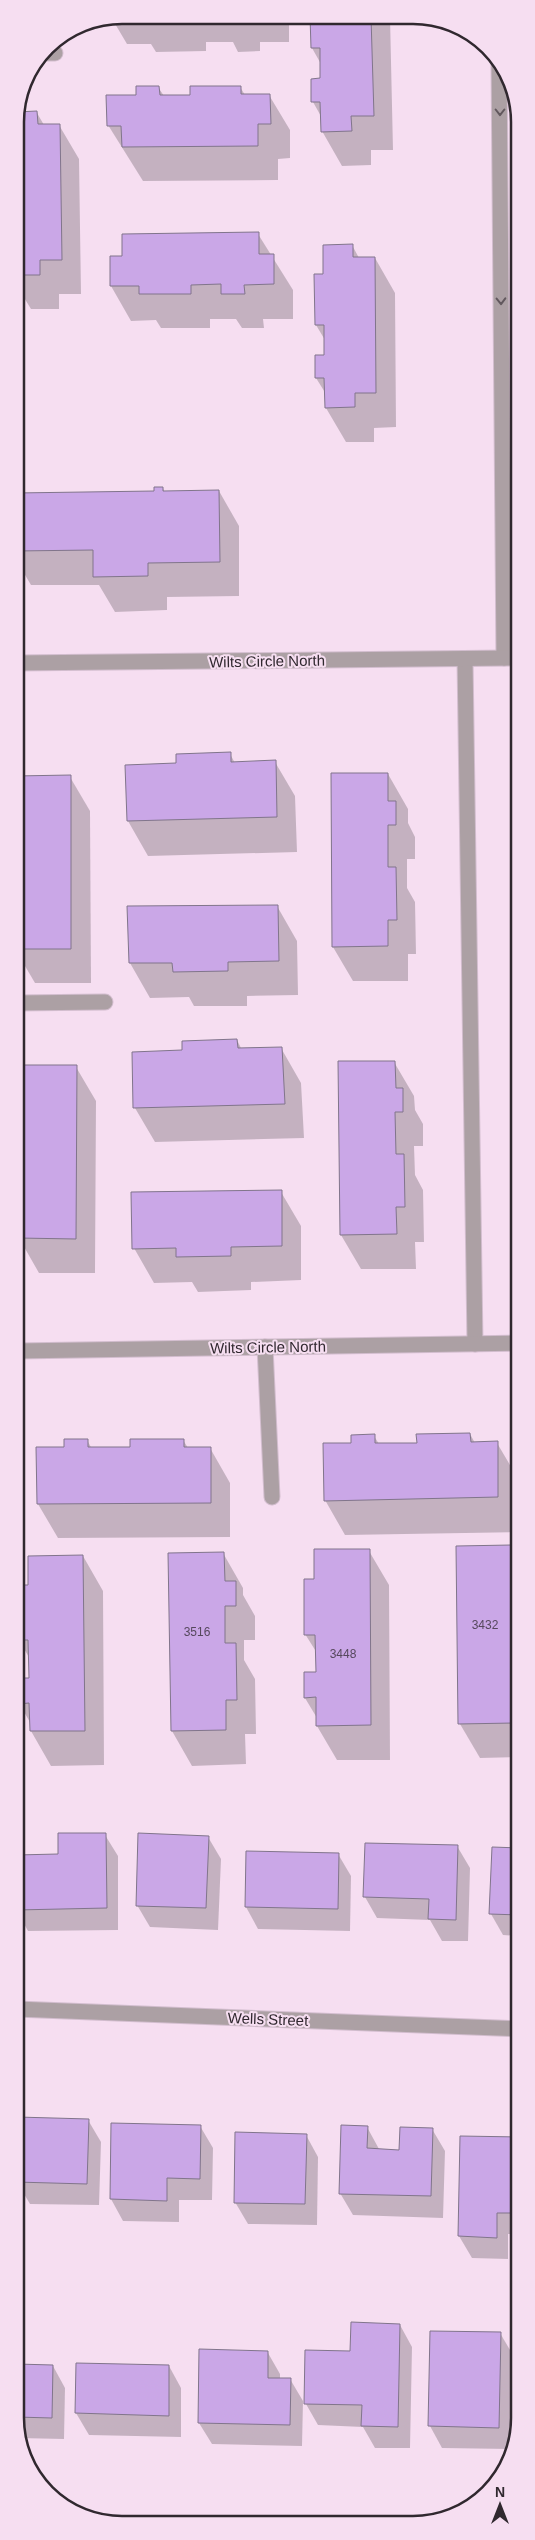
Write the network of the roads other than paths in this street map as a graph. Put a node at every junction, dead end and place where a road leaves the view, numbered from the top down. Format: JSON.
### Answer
{"nodes":[{"id":1,"x":499,"y":75,"type":"edge"},
{"id":2,"x":511,"y":612,"type":"edge"},
{"id":3,"x":511,"y":658,"type":"edge"},
{"id":4,"x":465,"y":659,"type":"junction"},
{"id":5,"x":24,"y":663,"type":"edge"},
{"id":6,"x":105,"y":1002,"type":"dead end"},
{"id":7,"x":24,"y":1003,"type":"edge"},
{"id":8,"x":511,"y":1343,"type":"edge"},
{"id":9,"x":475,"y":1344,"type":"junction"},
{"id":10,"x":265,"y":1347,"type":"junction"},
{"id":11,"x":24,"y":1351,"type":"edge"},
{"id":12,"x":272,"y":1497,"type":"dead end"},
{"id":13,"x":24,"y":2010,"type":"edge"},
{"id":14,"x":511,"y":2029,"type":"edge"}],
"edges":[{"from":1,"to":2,"type":"street","one_way":true},
{"from":3,"to":4,"type":"street","name":"Wilts Circle North"},
{"from":4,"to":5,"type":"street","name":"Wilts Circle North"},
{"from":4,"to":9,"type":"street"},
{"from":6,"to":7,"type":"street"},
{"from":8,"to":9,"type":"street","name":"Wilts Circle North"},
{"from":9,"to":10,"type":"street","name":"Wilts Circle North"},
{"from":10,"to":11,"type":"street","name":"Wilts Circle North"},
{"from":10,"to":12,"type":"street"},
{"from":13,"to":14,"type":"street","name":"Wells Street"}]}
